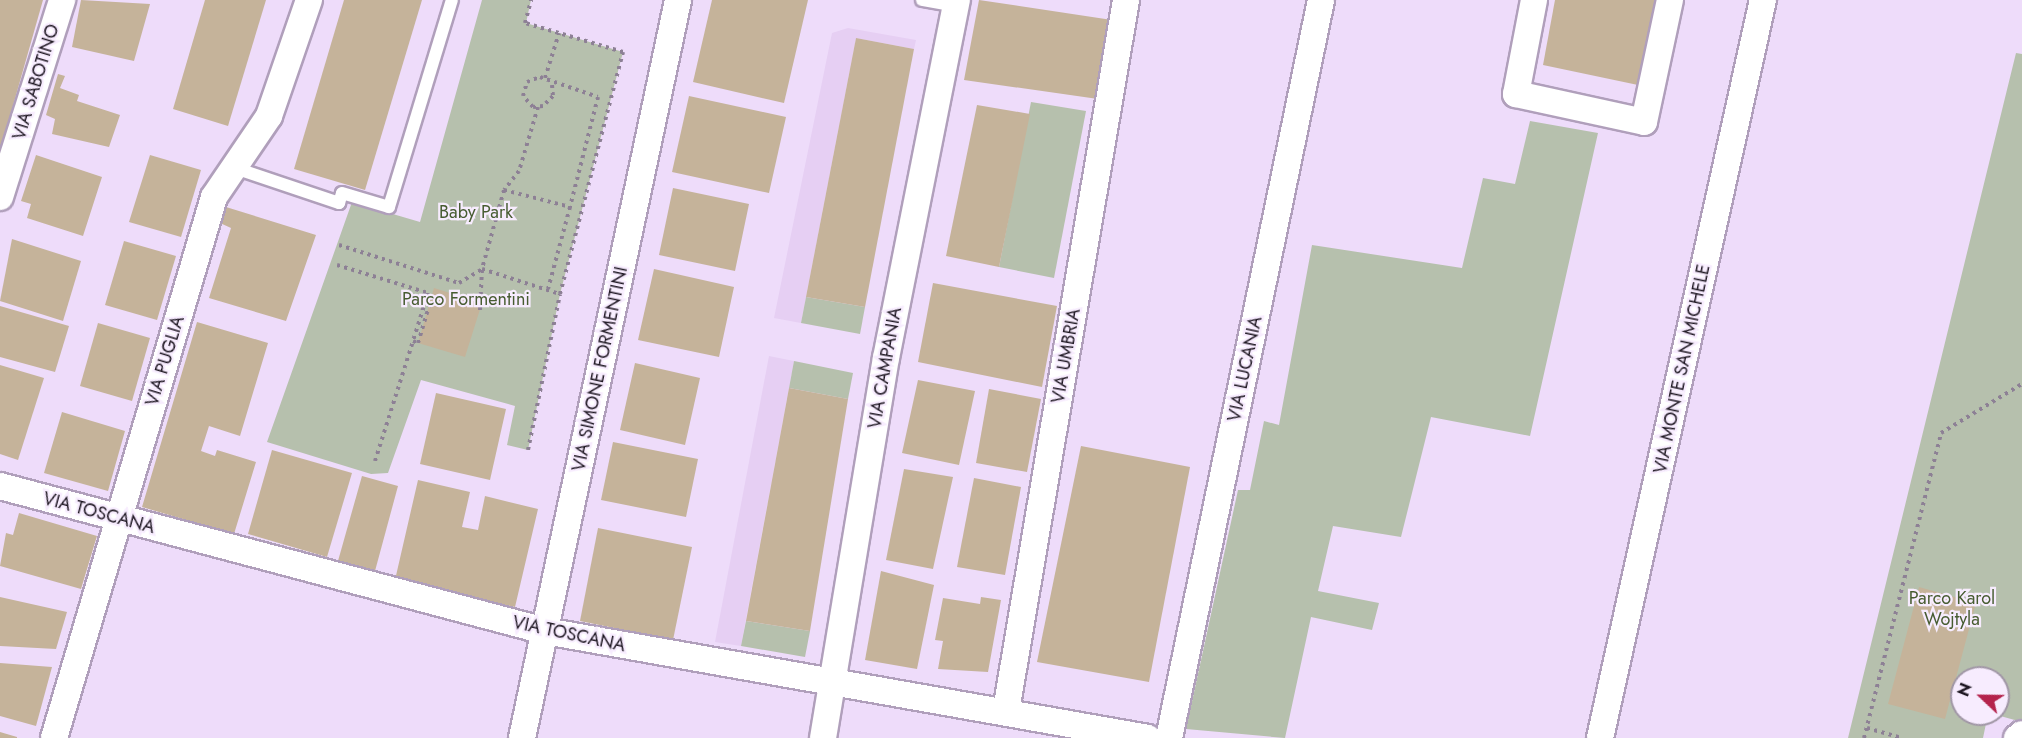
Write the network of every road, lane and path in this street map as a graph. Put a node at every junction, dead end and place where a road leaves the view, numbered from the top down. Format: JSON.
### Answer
{"nodes":[{"id":1,"x":62,"y":0,"type":"edge"},
{"id":2,"x":309,"y":0,"type":"edge"},
{"id":3,"x":452,"y":0,"type":"edge"},
{"id":4,"x":531,"y":0,"type":"edge"},
{"id":5,"x":678,"y":0,"type":"edge"},
{"id":6,"x":922,"y":0,"type":"edge"},
{"id":7,"x":1126,"y":0,"type":"edge"},
{"id":8,"x":1321,"y":0,"type":"edge"},
{"id":9,"x":1534,"y":0,"type":"edge"},
{"id":10,"x":1670,"y":0,"type":"edge"},
{"id":11,"x":1763,"y":0,"type":"edge"},
{"id":12,"x":956,"y":3,"type":"edge"},
{"id":13,"x":559,"y":33,"type":"junction"},
{"id":14,"x":545,"y":78,"type":"junction"},
{"id":15,"x":552,"y":86,"type":"junction"},
{"id":16,"x":538,"y":107,"type":"junction"},
{"id":17,"x":232,"y":167,"type":"junction"},
{"id":18,"x":504,"y":190,"type":"junction"},
{"id":19,"x":0,"y":197,"type":"edge"},
{"id":20,"x":570,"y":207,"type":"junction"},
{"id":21,"x":339,"y":245,"type":"dead end"},
{"id":22,"x":337,"y":265,"type":"dead end"},
{"id":23,"x":482,"y":269,"type":"junction"},
{"id":24,"x":548,"y":288,"type":"junction"},
{"id":25,"x":560,"y":294,"type":"junction"},
{"id":26,"x":432,"y":296,"type":"dead end"},
{"id":27,"x":480,"y":310,"type":"dead end"},
{"id":28,"x":413,"y":341,"type":"junction"},
{"id":29,"x":2022,"y":384,"type":"edge"},
{"id":30,"x":528,"y":450,"type":"dead end"},
{"id":31,"x":375,"y":461,"type":"dead end"},
{"id":32,"x":0,"y":486,"type":"edge"},
{"id":33,"x":117,"y":519,"type":"junction"},
{"id":34,"x":545,"y":631,"type":"junction"},
{"id":35,"x":831,"y":685,"type":"junction"},
{"id":36,"x":1006,"y":711,"type":"junction"},
{"id":37,"x":1039,"y":728,"type":"edge"},
{"id":38,"x":1867,"y":728,"type":"junction"},
{"id":39,"x":54,"y":738,"type":"edge"},
{"id":40,"x":522,"y":738,"type":"edge"},
{"id":41,"x":823,"y":738,"type":"edge"},
{"id":42,"x":1148,"y":738,"type":"edge"},
{"id":43,"x":1169,"y":738,"type":"edge"},
{"id":44,"x":1600,"y":738,"type":"edge"},
{"id":45,"x":1864,"y":738,"type":"edge"},
{"id":46,"x":1902,"y":738,"type":"edge"}],
"edges":[{"from":1,"to":19,"type":"street","name":"VIA SABOTINO"},
{"from":2,"to":17,"type":"street","name":"VIA PUGLIA"},
{"from":3,"to":17,"type":"lane"},
{"from":4,"to":13,"type":"path"},
{"from":5,"to":34,"type":"street","name":"VIA SIMONE FORMENTINI"},
{"from":6,"to":12,"type":"lane"},
{"from":7,"to":36,"type":"street","name":"VIA UMBRIA"},
{"from":8,"to":43,"type":"street","name":"VIA LUCANIA"},
{"from":9,"to":10,"type":"street"},
{"from":11,"to":44,"type":"street","name":"VIA MONTE SAN MICHELE"},
{"from":12,"to":35,"type":"street","name":"VIA CAMPANIA"},
{"from":13,"to":14,"type":"path"},
{"from":13,"to":25,"type":"path"},
{"from":14,"to":15,"type":"path"},
{"from":14,"to":16,"type":"path"},
{"from":15,"to":16,"type":"path"},
{"from":15,"to":20,"type":"path"},
{"from":16,"to":18,"type":"path"},
{"from":17,"to":33,"type":"street","name":"VIA PUGLIA"},
{"from":18,"to":20,"type":"path"},
{"from":18,"to":23,"type":"path"},
{"from":20,"to":24,"type":"path"},
{"from":21,"to":23,"type":"path"},
{"from":22,"to":28,"type":"path"},
{"from":23,"to":24,"type":"path"},
{"from":23,"to":27,"type":"path"},
{"from":24,"to":25,"type":"path"},
{"from":25,"to":30,"type":"path"},
{"from":26,"to":28,"type":"path"},
{"from":28,"to":31,"type":"path"},
{"from":29,"to":38,"type":"path"},
{"from":32,"to":33,"type":"street","name":"VIA TOSCANA"},
{"from":33,"to":34,"type":"street","name":"VIA TOSCANA"},
{"from":33,"to":39,"type":"street","name":"VIA PUGLIA"},
{"from":34,"to":35,"type":"street","name":"VIA TOSCANA"},
{"from":34,"to":40,"type":"street","name":"VIA SIMONE FORMENTINI"},
{"from":35,"to":36,"type":"street","name":"VIA TOSCANA"},
{"from":35,"to":41,"type":"street","name":"VIA CAMPANIA"},
{"from":36,"to":37,"type":"street","name":"VIA TOSCANA"},
{"from":37,"to":42,"type":"street","name":"VIA TOSCANA"},
{"from":38,"to":45,"type":"path"},
{"from":38,"to":46,"type":"path"}]}
